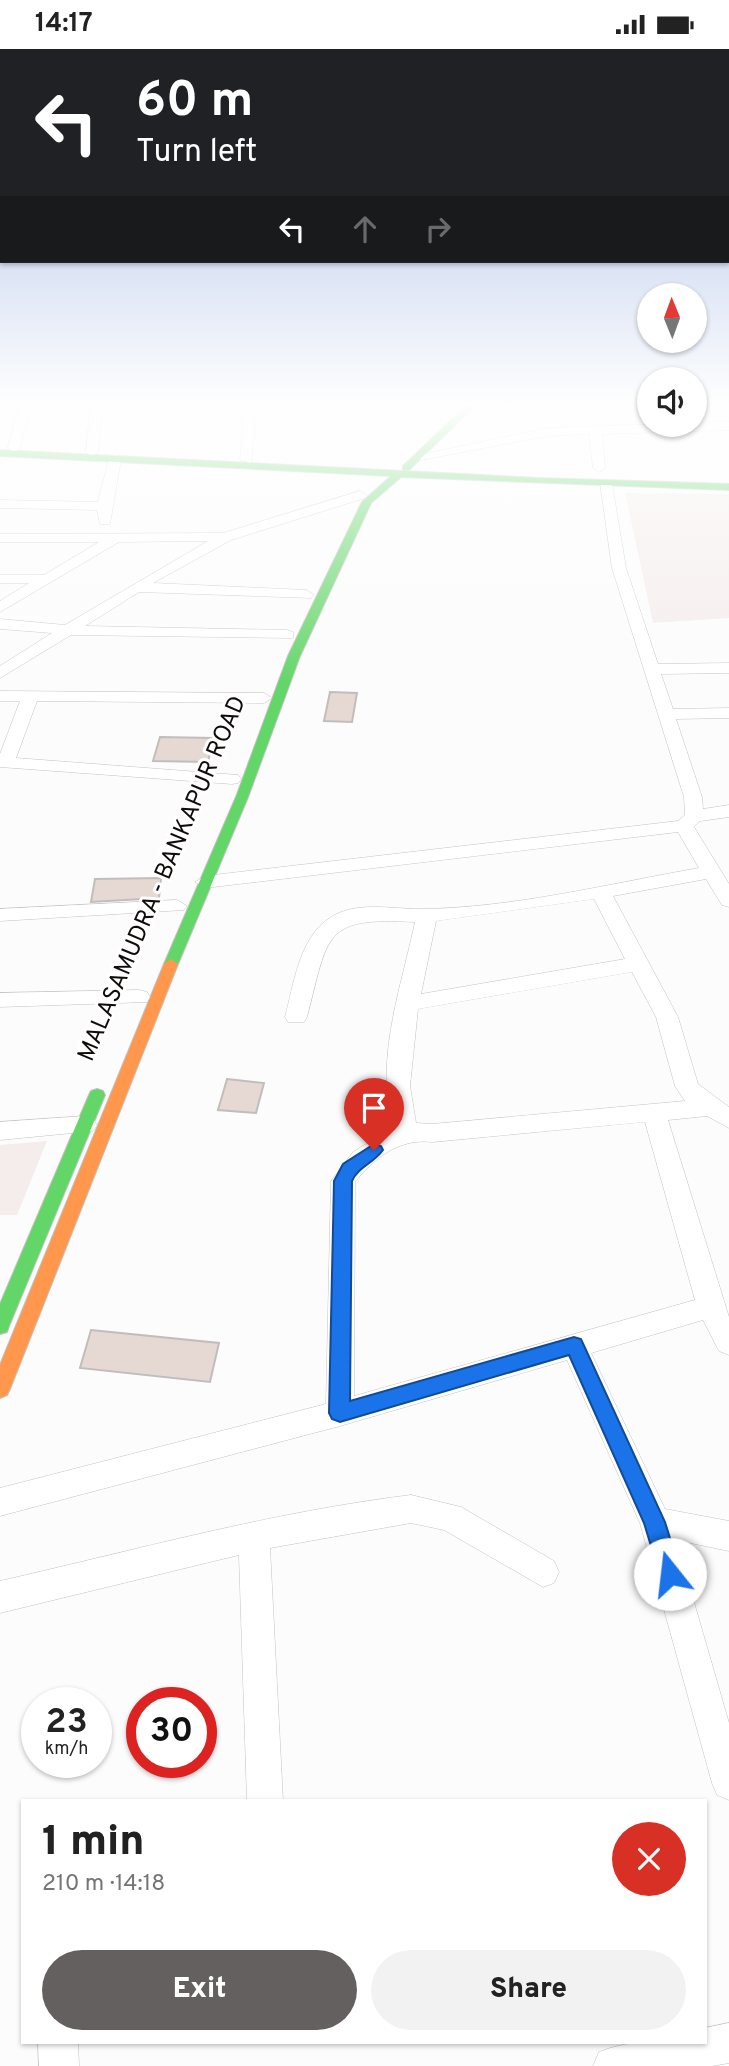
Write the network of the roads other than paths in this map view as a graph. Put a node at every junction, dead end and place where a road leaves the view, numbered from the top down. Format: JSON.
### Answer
{"nodes":[{"id":1,"x":106,"y":496,"type":"edge"},
{"id":2,"x":356,"y":496,"type":"edge"},
{"id":3,"x":359,"y":496,"type":"edge"},
{"id":4,"x":373,"y":496,"type":"edge"},
{"id":5,"x":606,"y":496,"type":"edge"},
{"id":6,"x":0,"y":504,"type":"edge"},
{"id":7,"x":104,"y":506,"type":"junction"},
{"id":8,"x":226,"y":537,"type":"junction"},
{"id":9,"x":2,"y":538,"type":"edge"},
{"id":10,"x":110,"y":539,"type":"junction"},
{"id":11,"x":0,"y":579,"type":"edge"},
{"id":12,"x":46,"y":579,"type":"junction"},
{"id":13,"x":136,"y":587,"type":"junction"},
{"id":14,"x":306,"y":595,"type":"junction"},
{"id":15,"x":0,"y":607,"type":"edge"},
{"id":16,"x":0,"y":624,"type":"edge"},
{"id":17,"x":67,"y":630,"type":"junction"},
{"id":18,"x":287,"y":635,"type":"junction"},
{"id":19,"x":729,"y":668,"type":"edge"},
{"id":20,"x":650,"y":669,"type":"junction"},
{"id":21,"x":0,"y":673,"type":"edge"},
{"id":22,"x":0,"y":696,"type":"edge"},
{"id":23,"x":30,"y":697,"type":"junction"},
{"id":24,"x":264,"y":698,"type":"junction"},
{"id":25,"x":729,"y":713,"type":"edge"},
{"id":26,"x":665,"y":714,"type":"junction"},
{"id":27,"x":3,"y":762,"type":"edge"},
{"id":28,"x":232,"y":779,"type":"junction"},
{"id":29,"x":729,"y":811,"type":"edge"},
{"id":30,"x":689,"y":821,"type":"junction"},
{"id":31,"x":712,"y":872,"type":"junction"},
{"id":32,"x":600,"y":891,"type":"junction"},
{"id":33,"x":185,"y":896,"type":"junction"},
{"id":34,"x":729,"y":901,"type":"edge"},
{"id":35,"x":0,"y":915,"type":"edge"},
{"id":36,"x":426,"y":915,"type":"junction"},
{"id":37,"x":641,"y":963,"type":"junction"},
{"id":38,"x":138,"y":997,"type":"dead end"},
{"id":39,"x":0,"y":1000,"type":"edge"},
{"id":40,"x":411,"y":1003,"type":"junction"},
{"id":41,"x":296,"y":1017,"type":"dead end"},
{"id":42,"x":106,"y":1074,"type":"dead end"},
{"id":43,"x":654,"y":1112,"type":"junction"},
{"id":44,"x":720,"y":1113,"type":"edge"},
{"id":45,"x":85,"y":1125,"type":"junction"},
{"id":46,"x":0,"y":1131,"type":"edge"},
{"id":47,"x":407,"y":1132,"type":"junction"},
{"id":48,"x":710,"y":1307,"type":"junction"},
{"id":49,"x":1,"y":1320,"type":"edge"},
{"id":50,"x":729,"y":1343,"type":"edge"},
{"id":51,"x":574,"y":1345,"type":"junction"},
{"id":52,"x":0,"y":1389,"type":"edge"},
{"id":53,"x":340,"y":1413,"type":"junction"},
{"id":54,"x":0,"y":1502,"type":"edge"},
{"id":55,"x":655,"y":1522,"type":"junction"},
{"id":56,"x":729,"y":1536,"type":"edge"},
{"id":57,"x":254,"y":1537,"type":"junction"},
{"id":58,"x":543,"y":1572,"type":"dead end"},
{"id":59,"x":0,"y":1597,"type":"edge"},
{"id":60,"x":729,"y":1783,"type":"edge"},
{"id":61,"x":265,"y":1799,"type":"edge"},
{"id":62,"x":729,"y":2043,"type":"edge"},
{"id":63,"x":58,"y":2044,"type":"edge"},
{"id":64,"x":59,"y":2066,"type":"edge"},
{"id":65,"x":613,"y":2066,"type":"edge"}],
"edges":[{"from":1,"to":7,"type":"street"},
{"from":2,"to":8,"type":"street"},
{"from":3,"to":14,"type":"main road","name":"MALASAMUDRA - BANKAPUR ROAD"},
{"from":4,"to":33,"type":"main road"},
{"from":5,"to":20,"type":"street"},
{"from":6,"to":7,"type":"street"},
{"from":7,"to":10,"type":"street"},
{"from":8,"to":10,"type":"street"},
{"from":8,"to":13,"type":"street"},
{"from":9,"to":10,"type":"street"},
{"from":10,"to":12,"type":"street"},
{"from":11,"to":12,"type":"street"},
{"from":12,"to":15,"type":"street"},
{"from":13,"to":14,"type":"street"},
{"from":13,"to":17,"type":"street"},
{"from":14,"to":18,"type":"main road","name":"MALASAMUDRA - BANKAPUR ROAD"},
{"from":16,"to":17,"type":"street"},
{"from":17,"to":18,"type":"street"},
{"from":17,"to":21,"type":"street"},
{"from":18,"to":24,"type":"main road","name":"MALASAMUDRA - BANKAPUR ROAD"},
{"from":19,"to":20,"type":"street"},
{"from":20,"to":26,"type":"street"},
{"from":22,"to":23,"type":"street"},
{"from":23,"to":24,"type":"street"},
{"from":23,"to":27,"type":"street"},
{"from":24,"to":28,"type":"main road","name":"MALASAMUDRA - BANKAPUR ROAD"},
{"from":25,"to":26,"type":"street"},
{"from":26,"to":30,"type":"street"},
{"from":27,"to":28,"type":"street"},
{"from":28,"to":33,"type":"main road","name":"MALASAMUDRA - BANKAPUR ROAD"},
{"from":29,"to":30,"type":"street"},
{"from":30,"to":31,"type":"street"},
{"from":30,"to":33,"type":"street"},
{"from":31,"to":32,"type":"street"},
{"from":31,"to":34,"type":"street"},
{"from":32,"to":36,"type":"street"},
{"from":32,"to":37,"type":"street"},
{"from":33,"to":35,"type":"street"},
{"from":33,"to":52,"type":"main road"},
{"from":36,"to":40,"type":"street"},
{"from":36,"to":41,"type":"street"},
{"from":37,"to":40,"type":"street"},
{"from":37,"to":44,"type":"street"},
{"from":38,"to":39,"type":"street"},
{"from":40,"to":47,"type":"street"},
{"from":42,"to":45,"type":"main road","name":"MALASAMUDRA - BANKAPUR ROAD"},
{"from":43,"to":44,"type":"street"},
{"from":43,"to":47,"type":"street"},
{"from":43,"to":48,"type":"street"},
{"from":45,"to":46,"type":"street"},
{"from":45,"to":49,"type":"main road","name":"MALASAMUDRA - BANKAPUR ROAD"},
{"from":47,"to":53,"type":"street"},
{"from":48,"to":50,"type":"street"},
{"from":48,"to":51,"type":"street"},
{"from":51,"to":53,"type":"street"},
{"from":51,"to":55,"type":"street"},
{"from":53,"to":54,"type":"street"},
{"from":55,"to":56,"type":"street"},
{"from":55,"to":60,"type":"street"},
{"from":57,"to":58,"type":"street"},
{"from":57,"to":59,"type":"street"},
{"from":57,"to":61,"type":"street"},
{"from":62,"to":65,"type":"street"},
{"from":63,"to":64,"type":"street"}]}
